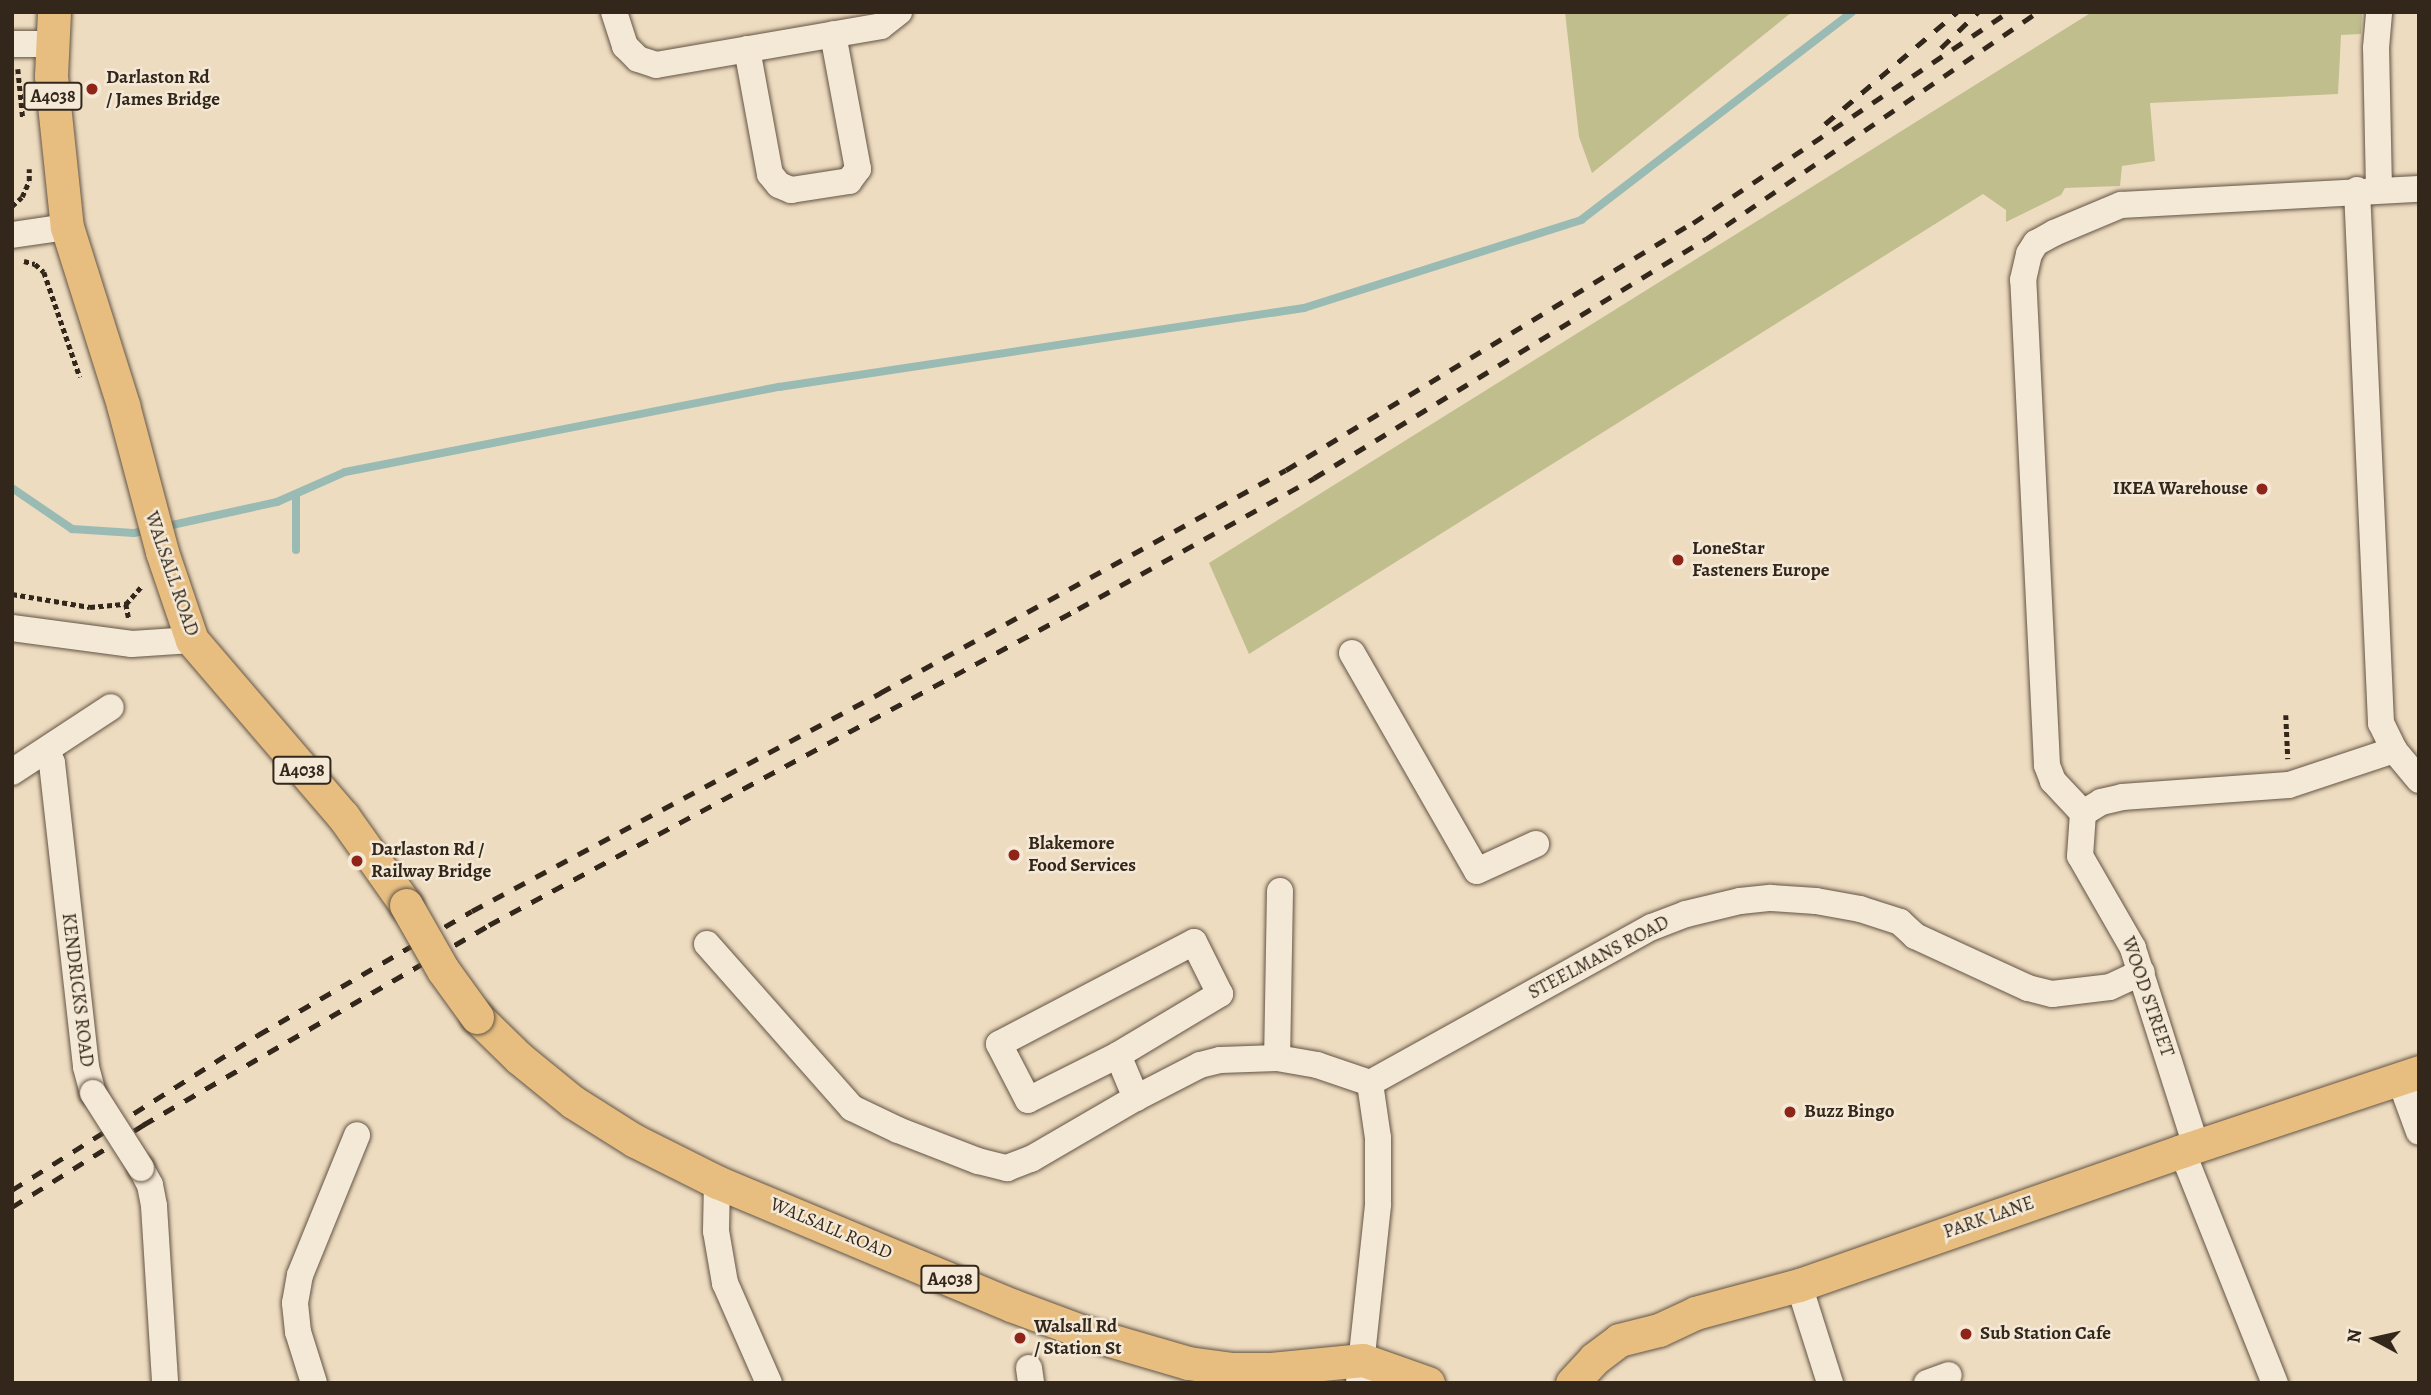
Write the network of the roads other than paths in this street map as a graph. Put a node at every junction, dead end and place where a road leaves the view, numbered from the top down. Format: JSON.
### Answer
{"nodes":[{"id":1,"x":614,"y":12,"type":"edge"},
{"id":2,"x":899,"y":12,"type":"edge"},
{"id":3,"x":2379,"y":12,"type":"edge"},
{"id":4,"x":52,"y":28,"type":"edge"},
{"id":5,"x":833,"y":34,"type":"junction"},
{"id":6,"x":14,"y":44,"type":"edge"},
{"id":7,"x":747,"y":49,"type":"junction"},
{"id":8,"x":2419,"y":188,"type":"edge"},
{"id":9,"x":2368,"y":190,"type":"junction"},
{"id":10,"x":67,"y":227,"type":"junction"},
{"id":11,"x":14,"y":248,"type":"edge"},
{"id":12,"x":12,"y":628,"type":"edge"},
{"id":13,"x":192,"y":640,"type":"junction"},
{"id":14,"x":1352,"y":653,"type":"dead end"},
{"id":15,"x":111,"y":707,"type":"dead end"},
{"id":16,"x":47,"y":750,"type":"junction"},
{"id":17,"x":2394,"y":750,"type":"junction"},
{"id":18,"x":12,"y":772,"type":"edge"},
{"id":19,"x":2417,"y":775,"type":"edge"},
{"id":20,"x":2083,"y":813,"type":"junction"},
{"id":21,"x":1536,"y":844,"type":"dead end"},
{"id":22,"x":1280,"y":891,"type":"dead end"},
{"id":23,"x":707,"y":944,"type":"dead end"},
{"id":24,"x":2142,"y":972,"type":"junction"},
{"id":25,"x":1118,"y":1055,"type":"junction"},
{"id":26,"x":1277,"y":1058,"type":"junction"},
{"id":27,"x":2409,"y":1076,"type":"edge"},
{"id":28,"x":1370,"y":1083,"type":"junction"},
{"id":29,"x":1136,"y":1098,"type":"junction"},
{"id":30,"x":2419,"y":1132,"type":"edge"},
{"id":31,"x":357,"y":1135,"type":"dead end"},
{"id":32,"x":2189,"y":1148,"type":"junction"},
{"id":33,"x":717,"y":1182,"type":"junction"},
{"id":34,"x":1799,"y":1285,"type":"junction"},
{"id":35,"x":1361,"y":1371,"type":"edge"},
{"id":36,"x":165,"y":1383,"type":"edge"},
{"id":37,"x":314,"y":1383,"type":"edge"},
{"id":38,"x":769,"y":1383,"type":"edge"},
{"id":39,"x":1428,"y":1383,"type":"edge"},
{"id":40,"x":1572,"y":1383,"type":"edge"},
{"id":41,"x":1830,"y":1383,"type":"edge"},
{"id":42,"x":2275,"y":1383,"type":"edge"}],
"edges":[{"from":1,"to":7,"type":"street"},
{"from":2,"to":5,"type":"street"},
{"from":3,"to":9,"type":"street"},
{"from":4,"to":6,"type":"street"},
{"from":4,"to":10,"type":"main road","name":"WALSALL ROAD","number":"A4038"},
{"from":5,"to":7,"type":"street"},
{"from":5,"to":7,"type":"street"},
{"from":8,"to":9,"type":"street"},
{"from":9,"to":17,"type":"street"},
{"from":9,"to":20,"type":"street"},
{"from":10,"to":11,"type":"street"},
{"from":10,"to":13,"type":"main road","name":"WALSALL ROAD","number":"A4038"},
{"from":12,"to":13,"type":"street"},
{"from":13,"to":33,"type":"main road","name":"WALSALL ROAD","number":"A4038","bridge":true},
{"from":14,"to":21,"type":"street"},
{"from":15,"to":16,"type":"street"},
{"from":16,"to":18,"type":"street"},
{"from":16,"to":36,"type":"street","name":"KENDRICKS ROAD","bridge":true},
{"from":17,"to":19,"type":"street"},
{"from":17,"to":20,"type":"street"},
{"from":20,"to":24,"type":"street","name":"WOOD STREET"},
{"from":22,"to":26,"type":"street"},
{"from":23,"to":29,"type":"street"},
{"from":24,"to":28,"type":"street","name":"STEELMANS ROAD"},
{"from":24,"to":32,"type":"street","name":"WOOD STREET"},
{"from":25,"to":25,"type":"street"},
{"from":25,"to":29,"type":"street"},
{"from":26,"to":28,"type":"street"},
{"from":26,"to":29,"type":"street"},
{"from":27,"to":30,"type":"street"},
{"from":27,"to":32,"type":"main road","name":"PARK LANE"},
{"from":28,"to":35,"type":"street"},
{"from":31,"to":37,"type":"street"},
{"from":32,"to":34,"type":"main road","name":"PARK LANE"},
{"from":32,"to":42,"type":"street","name":"WOOD STREET"},
{"from":33,"to":35,"type":"main road","name":"WALSALL ROAD","number":"A4038"},
{"from":33,"to":38,"type":"street"},
{"from":34,"to":40,"type":"main road","name":"PARK LANE"},
{"from":34,"to":41,"type":"street"},
{"from":35,"to":39,"type":"main road","name":"WALSALL ROAD","number":"A4038"}]}
